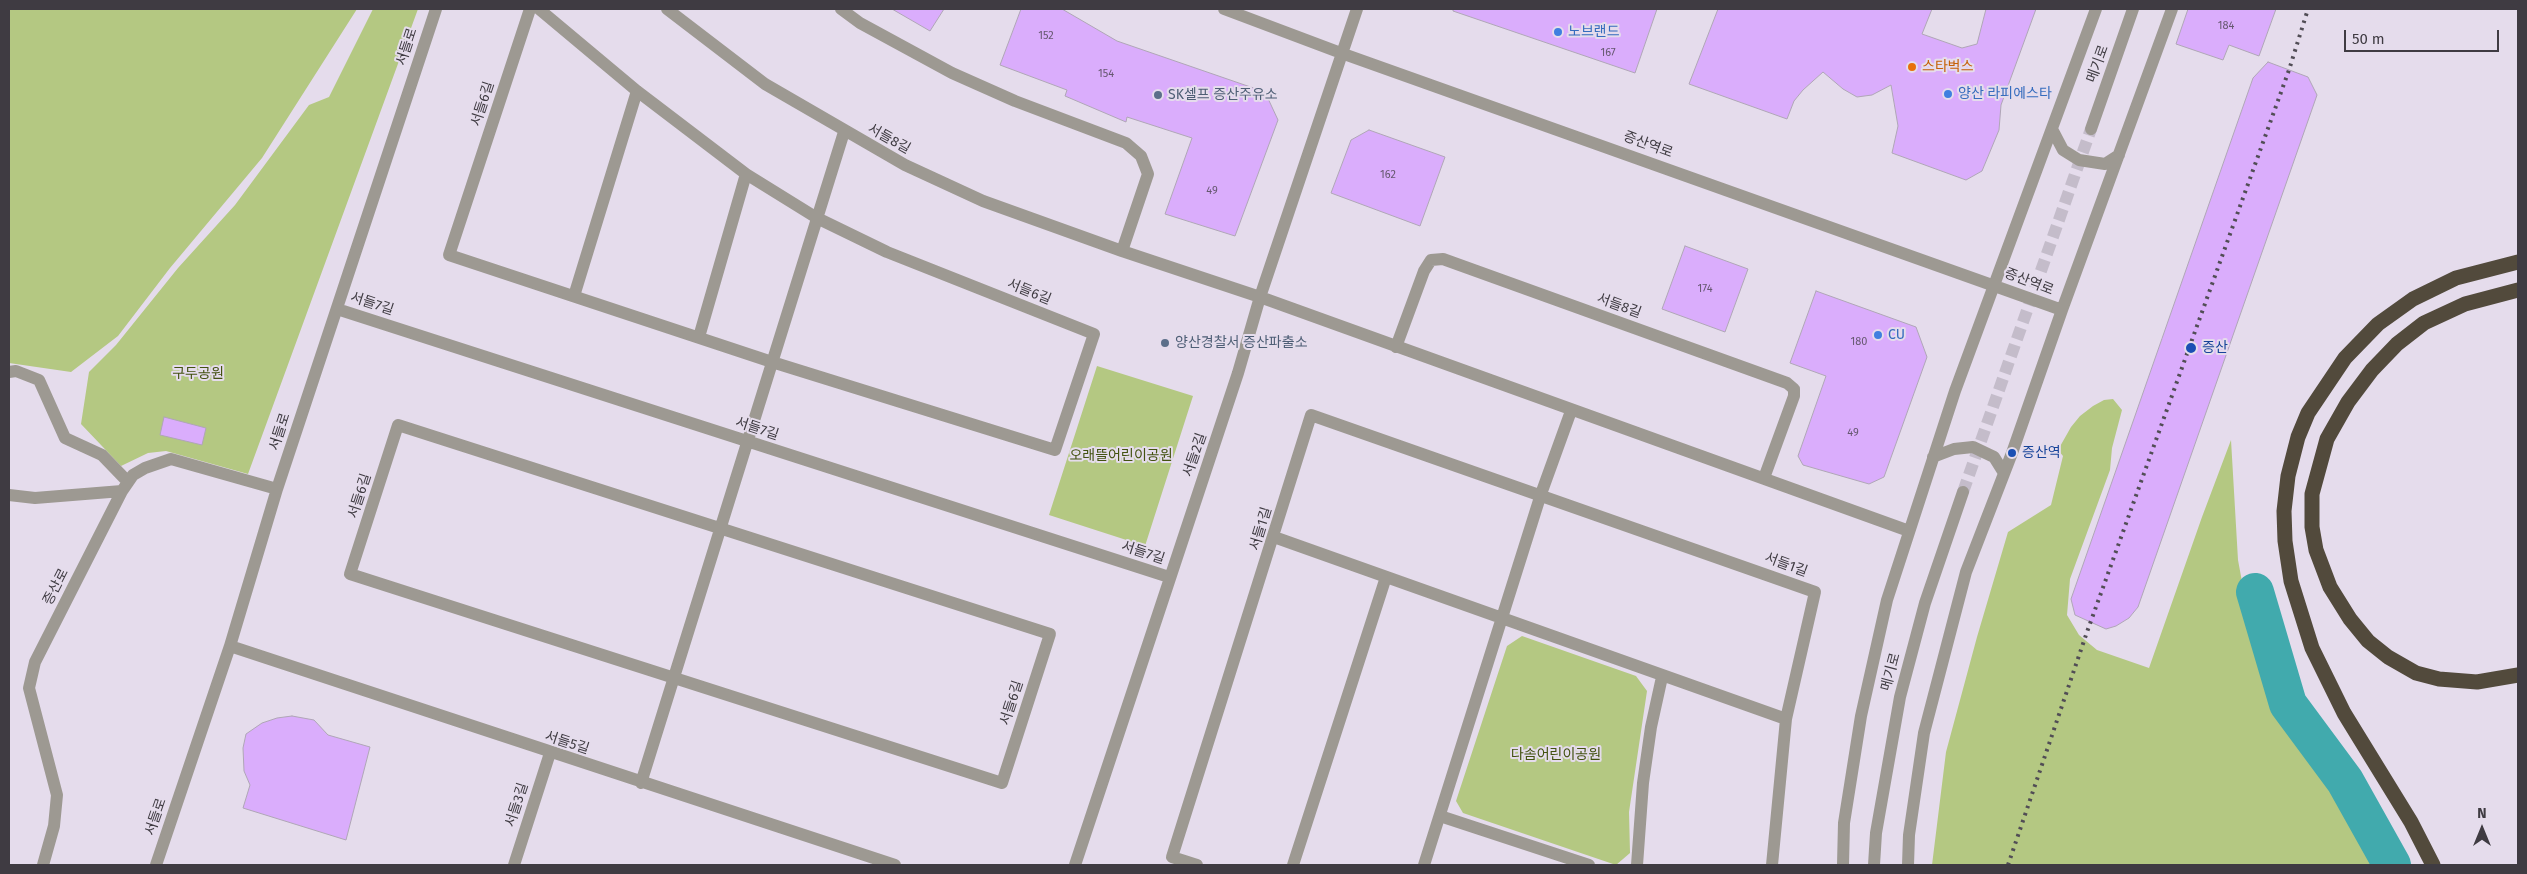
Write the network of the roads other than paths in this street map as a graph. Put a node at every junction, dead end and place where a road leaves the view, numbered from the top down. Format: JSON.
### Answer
{"nodes":[{"id":1,"x":436,"y":9,"type":"edge"},
{"id":2,"x":530,"y":9,"type":"edge"},
{"id":3,"x":539,"y":9,"type":"edge"},
{"id":4,"x":667,"y":9,"type":"edge"},
{"id":5,"x":841,"y":9,"type":"edge"},
{"id":6,"x":1224,"y":9,"type":"edge"},
{"id":7,"x":1357,"y":9,"type":"edge"},
{"id":8,"x":2096,"y":9,"type":"edge"},
{"id":9,"x":2133,"y":9,"type":"edge"},
{"id":10,"x":2172,"y":9,"type":"edge"},
{"id":11,"x":1342,"y":53,"type":"junction"},
{"id":12,"x":637,"y":91,"type":"junction"},
{"id":13,"x":2091,"y":129,"type":"tunnel mouth"},
{"id":14,"x":2052,"y":130,"type":"junction"},
{"id":15,"x":844,"y":132,"type":"junction"},
{"id":16,"x":2118,"y":155,"type":"junction"},
{"id":17,"x":746,"y":174,"type":"junction"},
{"id":18,"x":817,"y":218,"type":"junction"},
{"id":19,"x":1122,"y":251,"type":"junction"},
{"id":20,"x":2514,"y":263,"type":"edge"},
{"id":21,"x":1996,"y":285,"type":"junction"},
{"id":22,"x":2517,"y":291,"type":"edge"},
{"id":23,"x":574,"y":296,"type":"junction"},
{"id":24,"x":1260,"y":298,"type":"junction"},
{"id":25,"x":337,"y":309,"type":"junction"},
{"id":26,"x":2062,"y":310,"type":"junction"},
{"id":27,"x":699,"y":337,"type":"junction"},
{"id":28,"x":1396,"y":347,"type":"junction"},
{"id":29,"x":772,"y":362,"type":"junction"},
{"id":30,"x":9,"y":372,"type":"edge"},
{"id":31,"x":1571,"y":411,"type":"junction"},
{"id":32,"x":748,"y":441,"type":"junction"},
{"id":33,"x":1933,"y":457,"type":"junction"},
{"id":34,"x":2004,"y":473,"type":"junction"},
{"id":35,"x":1764,"y":478,"type":"junction"},
{"id":36,"x":125,"y":487,"type":"junction"},
{"id":37,"x":277,"y":489,"type":"junction"},
{"id":38,"x":1963,"y":492,"type":"tunnel mouth"},
{"id":39,"x":1541,"y":494,"type":"junction"},
{"id":40,"x":9,"y":495,"type":"edge"},
{"id":41,"x":720,"y":528,"type":"junction"},
{"id":42,"x":1909,"y":531,"type":"junction"},
{"id":43,"x":1274,"y":537,"type":"junction"},
{"id":44,"x":1169,"y":577,"type":"junction"},
{"id":45,"x":1386,"y":577,"type":"junction"},
{"id":46,"x":1502,"y":619,"type":"junction"},
{"id":47,"x":230,"y":646,"type":"junction"},
{"id":48,"x":2518,"y":675,"type":"edge"},
{"id":49,"x":1662,"y":677,"type":"junction"},
{"id":50,"x":674,"y":678,"type":"junction"},
{"id":51,"x":1786,"y":719,"type":"junction"},
{"id":52,"x":550,"y":753,"type":"junction"},
{"id":53,"x":641,"y":783,"type":"junction"},
{"id":54,"x":1440,"y":816,"type":"junction"},
{"id":55,"x":42,"y":865,"type":"edge"},
{"id":56,"x":156,"y":865,"type":"edge"},
{"id":57,"x":514,"y":865,"type":"edge"},
{"id":58,"x":895,"y":865,"type":"edge"},
{"id":59,"x":1075,"y":865,"type":"edge"},
{"id":60,"x":1197,"y":865,"type":"edge"},
{"id":61,"x":1293,"y":865,"type":"edge"},
{"id":62,"x":1424,"y":865,"type":"edge"},
{"id":63,"x":1589,"y":865,"type":"edge"},
{"id":64,"x":1637,"y":865,"type":"edge"},
{"id":65,"x":1772,"y":865,"type":"edge"},
{"id":66,"x":1843,"y":865,"type":"edge"},
{"id":67,"x":1874,"y":865,"type":"edge"},
{"id":68,"x":1908,"y":865,"type":"edge"},
{"id":69,"x":2433,"y":865,"type":"edge"}],
"edges":[{"from":1,"to":25,"type":"street","name":"서들로"},
{"from":2,"to":23,"type":"street","name":"서들6길"},
{"from":3,"to":12,"type":"street","name":"서들6길"},
{"from":4,"to":15,"type":"street","name":"서들8길"},
{"from":5,"to":19,"type":"street"},
{"from":6,"to":11,"type":"street","name":"증산역로"},
{"from":7,"to":11,"type":"street","name":"서들2길"},
{"from":8,"to":14,"type":"street"},
{"from":9,"to":13,"type":"street","name":"메기로"},
{"from":10,"to":16,"type":"street"},
{"from":11,"to":21,"type":"street","name":"증산역로"},
{"from":11,"to":24,"type":"street","name":"서들2길"},
{"from":12,"to":17,"type":"street","name":"서들6길"},
{"from":12,"to":23,"type":"street"},
{"from":14,"to":16,"type":"street"},
{"from":14,"to":21,"type":"street"},
{"from":15,"to":18,"type":"street"},
{"from":15,"to":19,"type":"street","name":"서들8길"},
{"from":16,"to":26,"type":"street"},
{"from":17,"to":18,"type":"street","name":"서들6길"},
{"from":17,"to":27,"type":"street"},
{"from":18,"to":29,"type":"street"},
{"from":18,"to":29,"type":"street","name":"서들6길"},
{"from":19,"to":24,"type":"street","name":"서들8길"},
{"from":20,"to":69,"type":"highway"},
{"from":21,"to":26,"type":"street","name":"증산역로"},
{"from":21,"to":33,"type":"street"},
{"from":22,"to":48,"type":"highway"},
{"from":23,"to":27,"type":"street","name":"서들6길"},
{"from":24,"to":28,"type":"street","name":"서들8길"},
{"from":24,"to":44,"type":"street","name":"서들2길"},
{"from":25,"to":32,"type":"street","name":"서들7길"},
{"from":25,"to":37,"type":"street","name":"서들로"},
{"from":26,"to":34,"type":"street"},
{"from":27,"to":29,"type":"street","name":"서들6길"},
{"from":28,"to":31,"type":"street","name":"서들8길"},
{"from":28,"to":35,"type":"street","name":"서들8길"},
{"from":29,"to":32,"type":"street"},
{"from":30,"to":36,"type":"street"},
{"from":31,"to":35,"type":"street","name":"서들8길"},
{"from":31,"to":39,"type":"street"},
{"from":32,"to":41,"type":"street"},
{"from":32,"to":44,"type":"street","name":"서들7길"},
{"from":33,"to":34,"type":"street"},
{"from":33,"to":42,"type":"street"},
{"from":34,"to":68,"type":"street"},
{"from":35,"to":42,"type":"street","name":"서들8길"},
{"from":36,"to":37,"type":"street","name":"증산로"},
{"from":36,"to":40,"type":"street"},
{"from":36,"to":55,"type":"street","name":"증산로"},
{"from":37,"to":47,"type":"street","name":"서들로"},
{"from":38,"to":67,"type":"street","name":"메기로"},
{"from":39,"to":43,"type":"street","name":"서들1길"},
{"from":39,"to":46,"type":"street"},
{"from":39,"to":51,"type":"street","name":"서들1길"},
{"from":41,"to":50,"type":"street"},
{"from":41,"to":50,"type":"street","name":"서들6길"},
{"from":41,"to":50,"type":"street","name":"서들6길"},
{"from":42,"to":66,"type":"street"},
{"from":43,"to":45,"type":"street"},
{"from":43,"to":60,"type":"street","name":"서들1길"},
{"from":44,"to":59,"type":"street","name":"서들2길"},
{"from":45,"to":46,"type":"street"},
{"from":45,"to":61,"type":"street"},
{"from":46,"to":49,"type":"street"},
{"from":46,"to":54,"type":"street"},
{"from":47,"to":52,"type":"street","name":"서들5길"},
{"from":47,"to":56,"type":"street","name":"서들로"},
{"from":49,"to":51,"type":"street"},
{"from":49,"to":64,"type":"street"},
{"from":50,"to":53,"type":"street"},
{"from":51,"to":65,"type":"street","name":"서들1길"},
{"from":52,"to":53,"type":"street","name":"서들5길"},
{"from":52,"to":57,"type":"street","name":"서들3길"},
{"from":53,"to":58,"type":"street","name":"서들5길"},
{"from":54,"to":62,"type":"street"},
{"from":54,"to":63,"type":"street"}]}
